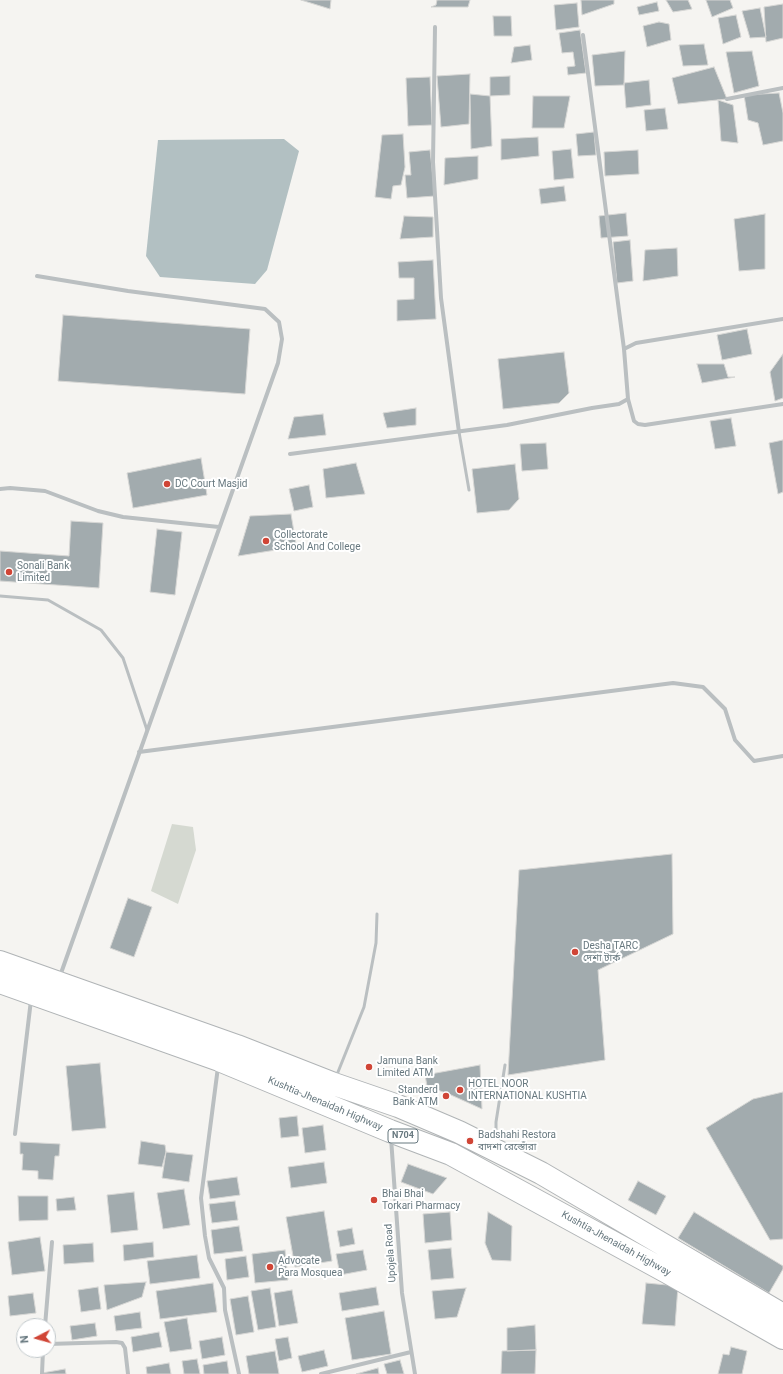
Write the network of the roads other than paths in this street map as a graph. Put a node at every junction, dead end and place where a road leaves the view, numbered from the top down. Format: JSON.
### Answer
{"nodes":[{"id":1,"x":435,"y":27,"type":"dead end"},
{"id":2,"x":582,"y":35,"type":"dead end"},
{"id":3,"x":783,"y":88,"type":"edge"},
{"id":4,"x":727,"y":99,"type":"dead end"},
{"id":5,"x":37,"y":276,"type":"dead end"},
{"id":6,"x":783,"y":319,"type":"edge"},
{"id":7,"x":624,"y":349,"type":"junction"},
{"id":8,"x":628,"y":399,"type":"junction"},
{"id":9,"x":783,"y":404,"type":"edge"},
{"id":10,"x":459,"y":432,"type":"junction"},
{"id":11,"x":290,"y":454,"type":"dead end"},
{"id":12,"x":0,"y":489,"type":"edge"},
{"id":13,"x":469,"y":490,"type":"dead end"},
{"id":14,"x":219,"y":527,"type":"junction"},
{"id":15,"x":0,"y":596,"type":"edge"},
{"id":16,"x":147,"y":730,"type":"junction"},
{"id":17,"x":139,"y":752,"type":"junction"},
{"id":18,"x":783,"y":756,"type":"edge"},
{"id":19,"x":377,"y":914,"type":"dead end"},
{"id":20,"x":0,"y":962,"type":"edge"},
{"id":21,"x":0,"y":982,"type":"edge"},
{"id":22,"x":50,"y":992,"type":"junction"},
{"id":23,"x":219,"y":1060,"type":"junction"},
{"id":24,"x":505,"y":1065,"type":"dead end"},
{"id":25,"x":334,"y":1084,"type":"junction"},
{"id":26,"x":394,"y":1119,"type":"junction"},
{"id":27,"x":15,"y":1134,"type":"dead end"},
{"id":28,"x":496,"y":1150,"type":"junction"},
{"id":29,"x":52,"y":1242,"type":"dead end"},
{"id":30,"x":783,"y":1314,"type":"edge"},
{"id":31,"x":46,"y":1318,"type":"edge"},
{"id":32,"x":782,"y":1337,"type":"edge"},
{"id":33,"x":56,"y":1344,"type":"edge"},
{"id":34,"x":411,"y":1352,"type":"junction"},
{"id":35,"x":43,"y":1358,"type":"edge"},
{"id":36,"x":42,"y":1374,"type":"edge"},
{"id":37,"x":128,"y":1374,"type":"edge"},
{"id":38,"x":239,"y":1374,"type":"edge"},
{"id":39,"x":321,"y":1374,"type":"edge"},
{"id":40,"x":415,"y":1374,"type":"edge"}],
"edges":[{"from":1,"to":10,"type":"street"},
{"from":2,"to":7,"type":"street"},
{"from":3,"to":4,"type":"street"},
{"from":5,"to":14,"type":"street"},
{"from":6,"to":7,"type":"street"},
{"from":7,"to":8,"type":"street"},
{"from":8,"to":9,"type":"street"},
{"from":8,"to":10,"type":"street"},
{"from":10,"to":11,"type":"street"},
{"from":10,"to":13,"type":"lane"},
{"from":12,"to":14,"type":"street"},
{"from":14,"to":16,"type":"street"},
{"from":15,"to":16,"type":"lane"},
{"from":16,"to":17,"type":"street"},
{"from":17,"to":18,"type":"street"},
{"from":17,"to":22,"type":"street"},
{"from":19,"to":25,"type":"lane"},
{"from":20,"to":22,"type":"highway","name":"Kushtia-Jhenaidah Highway","number":"N704"},
{"from":21,"to":22,"type":"highway","name":"Kushtia-Jhenaidah Highway","number":"N704"},
{"from":22,"to":23,"type":"highway","name":"Kushtia-Jhenaidah Highway","number":"N704"},
{"from":22,"to":25,"type":"highway","name":"Kushtia-Jhenaidah Highway","number":"N704"},
{"from":22,"to":27,"type":"street"},
{"from":23,"to":26,"type":"highway","name":"Kushtia-Jhenaidah Highway","number":"N704"},
{"from":23,"to":38,"type":"street"},
{"from":24,"to":28,"type":"lane"},
{"from":25,"to":26,"type":"highway","name":"Kushtia-Jhenaidah Highway","number":"N704"},
{"from":26,"to":28,"type":"highway","name":"Kushtia-Jhenaidah Highway","number":"N704"},
{"from":26,"to":32,"type":"highway","name":"Kushtia-Jhenaidah Highway","number":"N704"},
{"from":26,"to":34,"type":"street","name":"Upojela Road"},
{"from":28,"to":30,"type":"highway","name":"Kushtia-Jhenaidah Highway","number":"N704"},
{"from":29,"to":31,"type":"street"},
{"from":33,"to":37,"type":"street"},
{"from":34,"to":39,"type":"street"},
{"from":34,"to":40,"type":"street","name":"Upojela Road"},
{"from":35,"to":36,"type":"street"}]}
